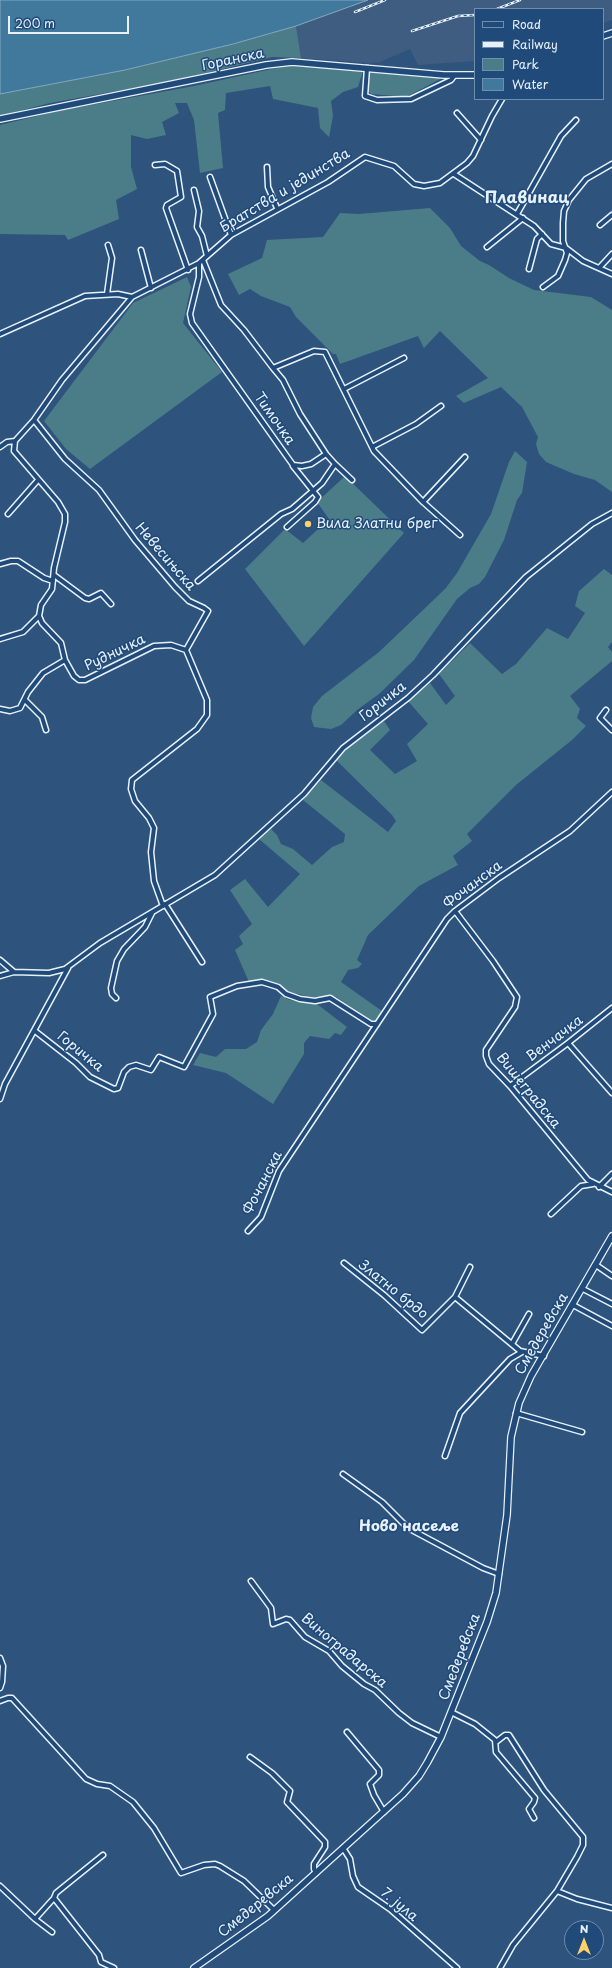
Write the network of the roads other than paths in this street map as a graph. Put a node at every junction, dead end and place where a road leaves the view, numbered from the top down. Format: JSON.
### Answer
{"nodes":[{"id":1,"x":367,"y":68,"type":"junction"},
{"id":2,"x":474,"y":75,"type":"edge"},
{"id":3,"x":454,"y":76,"type":"junction"},
{"id":4,"x":501,"y":100,"type":"edge"},
{"id":5,"x":457,"y":113,"type":"dead end"},
{"id":6,"x":0,"y":119,"type":"edge"},
{"id":7,"x":576,"y":120,"type":"dead end"},
{"id":8,"x":481,"y":140,"type":"junction"},
{"id":9,"x":612,"y":164,"type":"edge"},
{"id":10,"x":155,"y":165,"type":"dead end"},
{"id":11,"x":267,"y":166,"type":"dead end"},
{"id":12,"x":454,"y":174,"type":"junction"},
{"id":13,"x":210,"y":177,"type":"dead end"},
{"id":14,"x":194,"y":190,"type":"dead end"},
{"id":15,"x":277,"y":208,"type":"junction"},
{"id":16,"x":517,"y":214,"type":"junction"},
{"id":17,"x":612,"y":215,"type":"edge"},
{"id":18,"x":523,"y":218,"type":"junction"},
{"id":19,"x":600,"y":225,"type":"dead end"},
{"id":20,"x":542,"y":234,"type":"junction"},
{"id":21,"x":231,"y":235,"type":"junction"},
{"id":22,"x":108,"y":245,"type":"dead end"},
{"id":23,"x":487,"y":247,"type":"dead end"},
{"id":24,"x":566,"y":248,"type":"junction"},
{"id":25,"x":141,"y":250,"type":"dead end"},
{"id":26,"x":612,"y":254,"type":"edge"},
{"id":27,"x":207,"y":256,"type":"junction"},
{"id":28,"x":201,"y":262,"type":"junction"},
{"id":29,"x":600,"y":267,"type":"junction"},
{"id":30,"x":529,"y":269,"type":"dead end"},
{"id":31,"x":188,"y":270,"type":"junction"},
{"id":32,"x":612,"y":274,"type":"edge"},
{"id":33,"x":543,"y":287,"type":"dead end"},
{"id":34,"x":151,"y":288,"type":"junction"},
{"id":35,"x":107,"y":294,"type":"junction"},
{"id":36,"x":132,"y":296,"type":"junction"},
{"id":37,"x":0,"y":334,"type":"edge"},
{"id":38,"x":404,"y":358,"type":"dead end"},
{"id":39,"x":273,"y":368,"type":"junction"},
{"id":40,"x":344,"y":388,"type":"junction"},
{"id":41,"x":441,"y":406,"type":"dead end"},
{"id":42,"x":34,"y":420,"type":"junction"},
{"id":43,"x":15,"y":441,"type":"junction"},
{"id":44,"x":0,"y":447,"type":"edge"},
{"id":45,"x":372,"y":447,"type":"junction"},
{"id":46,"x":326,"y":454,"type":"junction"},
{"id":47,"x":465,"y":457,"type":"dead end"},
{"id":48,"x":335,"y":464,"type":"junction"},
{"id":49,"x":293,"y":465,"type":"junction"},
{"id":50,"x":38,"y":480,"type":"junction"},
{"id":51,"x":352,"y":480,"type":"dead end"},
{"id":52,"x":313,"y":490,"type":"junction"},
{"id":53,"x":423,"y":502,"type":"junction"},
{"id":54,"x":612,"y":513,"type":"edge"},
{"id":55,"x":8,"y":514,"type":"dead end"},
{"id":56,"x":287,"y":527,"type":"dead end"},
{"id":57,"x":460,"y":535,"type":"dead end"},
{"id":58,"x":0,"y":564,"type":"edge"},
{"id":59,"x":54,"y":574,"type":"junction"},
{"id":60,"x":53,"y":581,"type":"junction"},
{"id":61,"x":198,"y":581,"type":"dead end"},
{"id":62,"x":111,"y":604,"type":"dead end"},
{"id":63,"x":39,"y":616,"type":"junction"},
{"id":64,"x":0,"y":639,"type":"edge"},
{"id":65,"x":186,"y":650,"type":"junction"},
{"id":66,"x":65,"y":660,"type":"junction"},
{"id":67,"x":25,"y":700,"type":"junction"},
{"id":68,"x":0,"y":709,"type":"edge"},
{"id":69,"x":606,"y":710,"type":"dead end"},
{"id":70,"x":46,"y":730,"type":"dead end"},
{"id":71,"x":612,"y":730,"type":"edge"},
{"id":72,"x":612,"y":792,"type":"edge"},
{"id":73,"x":164,"y":905,"type":"junction"},
{"id":74,"x":455,"y":911,"type":"junction"},
{"id":75,"x":152,"y":913,"type":"junction"},
{"id":76,"x":0,"y":960,"type":"edge"},
{"id":77,"x":202,"y":962,"type":"dead end"},
{"id":78,"x":68,"y":968,"type":"junction"},
{"id":79,"x":14,"y":972,"type":"junction"},
{"id":80,"x":0,"y":976,"type":"edge"},
{"id":81,"x":116,"y":998,"type":"dead end"},
{"id":82,"x":612,"y":1008,"type":"edge"},
{"id":83,"x":377,"y":1024,"type":"junction"},
{"id":84,"x":35,"y":1030,"type":"junction"},
{"id":85,"x":568,"y":1043,"type":"junction"},
{"id":86,"x":510,"y":1086,"type":"junction"},
{"id":87,"x":612,"y":1093,"type":"edge"},
{"id":88,"x":0,"y":1099,"type":"edge"},
{"id":89,"x":612,"y":1174,"type":"edge"},
{"id":90,"x":593,"y":1184,"type":"junction"},
{"id":91,"x":599,"y":1187,"type":"junction"},
{"id":92,"x":612,"y":1192,"type":"edge"},
{"id":93,"x":551,"y":1214,"type":"dead end"},
{"id":94,"x":248,"y":1231,"type":"dead end"},
{"id":95,"x":612,"y":1236,"type":"edge"},
{"id":96,"x":344,"y":1264,"type":"dead end"},
{"id":97,"x":596,"y":1265,"type":"junction"},
{"id":98,"x":470,"y":1266,"type":"dead end"},
{"id":99,"x":612,"y":1276,"type":"edge"},
{"id":100,"x":583,"y":1289,"type":"junction"},
{"id":101,"x":455,"y":1297,"type":"junction"},
{"id":102,"x":573,"y":1304,"type":"junction"},
{"id":103,"x":612,"y":1304,"type":"edge"},
{"id":104,"x":529,"y":1314,"type":"dead end"},
{"id":105,"x":612,"y":1326,"type":"edge"},
{"id":106,"x":512,"y":1344,"type":"junction"},
{"id":107,"x":522,"y":1352,"type":"junction"},
{"id":108,"x":544,"y":1356,"type":"junction"},
{"id":109,"x":516,"y":1413,"type":"junction"},
{"id":110,"x":582,"y":1432,"type":"dead end"},
{"id":111,"x":445,"y":1456,"type":"dead end"},
{"id":112,"x":344,"y":1474,"type":"dead end"},
{"id":113,"x":499,"y":1574,"type":"junction"},
{"id":114,"x":251,"y":1581,"type":"dead end"},
{"id":115,"x":0,"y":1658,"type":"edge"},
{"id":116,"x":0,"y":1688,"type":"edge"},
{"id":117,"x":0,"y":1700,"type":"edge"},
{"id":118,"x":451,"y":1712,"type":"junction"},
{"id":119,"x":347,"y":1732,"type":"dead end"},
{"id":120,"x":441,"y":1737,"type":"junction"},
{"id":121,"x":496,"y":1742,"type":"junction"},
{"id":122,"x":250,"y":1757,"type":"dead end"},
{"id":123,"x":384,"y":1812,"type":"junction"},
{"id":124,"x":534,"y":1818,"type":"dead end"},
{"id":125,"x":343,"y":1848,"type":"junction"},
{"id":126,"x":103,"y":1855,"type":"dead end"},
{"id":127,"x":316,"y":1873,"type":"junction"},
{"id":128,"x":0,"y":1886,"type":"edge"},
{"id":129,"x":557,"y":1891,"type":"junction"},
{"id":130,"x":54,"y":1898,"type":"junction"},
{"id":131,"x":612,"y":1908,"type":"edge"},
{"id":132,"x":274,"y":1910,"type":"junction"},
{"id":133,"x":35,"y":1919,"type":"junction"},
{"id":134,"x":52,"y":1932,"type":"dead end"},
{"id":135,"x":114,"y":1968,"type":"edge"},
{"id":136,"x":194,"y":1968,"type":"edge"},
{"id":137,"x":457,"y":1968,"type":"edge"},
{"id":138,"x":500,"y":1968,"type":"edge"}],
"edges":[{"from":1,"to":3,"type":"main road","name":"Горанска"},
{"from":1,"to":3,"type":"street"},
{"from":1,"to":6,"type":"main road","name":"Горанска"},
{"from":2,"to":3,"type":"main road","name":"Горанска"},
{"from":4,"to":8,"type":"street","name":"Братства и јединства"},
{"from":5,"to":8,"type":"street"},
{"from":7,"to":16,"type":"street"},
{"from":8,"to":12,"type":"street","name":"Братства и јединства"},
{"from":9,"to":24,"type":"street"},
{"from":10,"to":31,"type":"street"},
{"from":11,"to":15,"type":"street"},
{"from":12,"to":15,"type":"street","name":"Братства и јединства"},
{"from":12,"to":16,"type":"street"},
{"from":13,"to":21,"type":"street"},
{"from":14,"to":27,"type":"street"},
{"from":15,"to":21,"type":"street","name":"Братства и јединства"},
{"from":16,"to":18,"type":"street"},
{"from":17,"to":19,"type":"street"},
{"from":18,"to":20,"type":"street"},
{"from":18,"to":23,"type":"street"},
{"from":20,"to":24,"type":"street"},
{"from":20,"to":30,"type":"street"},
{"from":21,"to":27,"type":"street","name":"Братства и јединства"},
{"from":22,"to":35,"type":"street"},
{"from":24,"to":29,"type":"street"},
{"from":24,"to":33,"type":"street"},
{"from":25,"to":34,"type":"street"},
{"from":26,"to":29,"type":"street"},
{"from":27,"to":28,"type":"street","name":"Братства и јединства"},
{"from":28,"to":31,"type":"street","name":"Братства и јединства"},
{"from":28,"to":39,"type":"street","name":"Тимочка"},
{"from":28,"to":49,"type":"street","name":"Тимочка"},
{"from":29,"to":32,"type":"street"},
{"from":31,"to":34,"type":"street","name":"Братства и јединства"},
{"from":34,"to":36,"type":"street","name":"Братства и јединства"},
{"from":35,"to":36,"type":"street"},
{"from":35,"to":37,"type":"street"},
{"from":36,"to":42,"type":"street","name":"Братства и јединства"},
{"from":38,"to":40,"type":"street"},
{"from":39,"to":40,"type":"street"},
{"from":39,"to":46,"type":"street","name":"Тимочка"},
{"from":40,"to":45,"type":"street"},
{"from":41,"to":45,"type":"street"},
{"from":42,"to":43,"type":"street","name":"Братства и јединства"},
{"from":42,"to":65,"type":"street","name":"Невесињска"},
{"from":43,"to":44,"type":"street"},
{"from":43,"to":50,"type":"street"},
{"from":45,"to":53,"type":"street"},
{"from":46,"to":48,"type":"street"},
{"from":46,"to":49,"type":"street","name":"Тимочка"},
{"from":47,"to":53,"type":"street"},
{"from":48,"to":51,"type":"street"},
{"from":48,"to":52,"type":"street"},
{"from":49,"to":52,"type":"street"},
{"from":50,"to":55,"type":"street"},
{"from":50,"to":59,"type":"street"},
{"from":52,"to":56,"type":"street"},
{"from":52,"to":61,"type":"street"},
{"from":53,"to":57,"type":"street"},
{"from":54,"to":73,"type":"street","name":"Горичка"},
{"from":58,"to":60,"type":"street"},
{"from":59,"to":60,"type":"street"},
{"from":59,"to":62,"type":"street"},
{"from":60,"to":63,"type":"street"},
{"from":63,"to":64,"type":"street"},
{"from":63,"to":66,"type":"street","name":"Рудничка"},
{"from":65,"to":66,"type":"street","name":"Рудничка"},
{"from":65,"to":73,"type":"street"},
{"from":66,"to":67,"type":"street"},
{"from":67,"to":68,"type":"street"},
{"from":67,"to":70,"type":"street"},
{"from":69,"to":71,"type":"street"},
{"from":72,"to":74,"type":"street","name":"Фочанска"},
{"from":73,"to":75,"type":"street","name":"Горичка"},
{"from":73,"to":77,"type":"street"},
{"from":74,"to":83,"type":"street","name":"Фочанска"},
{"from":74,"to":86,"type":"street","name":"Вишеградска"},
{"from":75,"to":78,"type":"street","name":"Горичка"},
{"from":75,"to":81,"type":"street","name":"Горичка"},
{"from":76,"to":79,"type":"street"},
{"from":78,"to":79,"type":"street","name":"Горичка"},
{"from":78,"to":84,"type":"street"},
{"from":79,"to":80,"type":"street","name":"Горичка"},
{"from":82,"to":85,"type":"street","name":"Венчачка"},
{"from":83,"to":84,"type":"street","name":"Горичка"},
{"from":83,"to":94,"type":"street","name":"Фочанска"},
{"from":84,"to":88,"type":"street"},
{"from":85,"to":86,"type":"street","name":"Венчачка"},
{"from":85,"to":87,"type":"street"},
{"from":86,"to":90,"type":"street","name":"Вишеградска"},
{"from":89,"to":91,"type":"street"},
{"from":90,"to":91,"type":"street","name":"Вишеградска"},
{"from":90,"to":93,"type":"street"},
{"from":91,"to":92,"type":"street","name":"Вишеградска"},
{"from":95,"to":97,"type":"main road","name":"Смедеревска"},
{"from":96,"to":101,"type":"street","name":"Златно брдо"},
{"from":97,"to":99,"type":"street"},
{"from":97,"to":100,"type":"main road","name":"Смедеревска"},
{"from":98,"to":101,"type":"street","name":"Златно брдо"},
{"from":100,"to":102,"type":"main road","name":"Смедеревска"},
{"from":100,"to":103,"type":"street"},
{"from":101,"to":106,"type":"street"},
{"from":102,"to":105,"type":"street"},
{"from":102,"to":108,"type":"main road","name":"Смедеревска"},
{"from":104,"to":106,"type":"street"},
{"from":106,"to":107,"type":"street"},
{"from":107,"to":108,"type":"street"},
{"from":107,"to":111,"type":"street"},
{"from":108,"to":109,"type":"main road","name":"Смедеревска"},
{"from":109,"to":110,"type":"street"},
{"from":109,"to":113,"type":"main road","name":"Смедеревска"},
{"from":112,"to":113,"type":"street"},
{"from":113,"to":118,"type":"main road","name":"Смедеревска"},
{"from":114,"to":120,"type":"street","name":"Виноградарска"},
{"from":115,"to":116,"type":"street"},
{"from":117,"to":132,"type":"street"},
{"from":118,"to":120,"type":"main road","name":"Смедеревска"},
{"from":118,"to":121,"type":"street"},
{"from":119,"to":123,"type":"street"},
{"from":120,"to":123,"type":"main road","name":"Смедеревска"},
{"from":121,"to":124,"type":"street"},
{"from":121,"to":129,"type":"street"},
{"from":122,"to":127,"type":"street"},
{"from":123,"to":125,"type":"main road","name":"Смедеревска"},
{"from":125,"to":127,"type":"main road","name":"Смедеревска"},
{"from":125,"to":137,"type":"street","name":"7. јула"},
{"from":126,"to":130,"type":"street"},
{"from":127,"to":132,"type":"main road","name":"Смедеревска"},
{"from":128,"to":133,"type":"street"},
{"from":129,"to":131,"type":"street"},
{"from":129,"to":138,"type":"street"},
{"from":130,"to":133,"type":"street"},
{"from":130,"to":135,"type":"street"},
{"from":132,"to":136,"type":"main road","name":"Смедеревска"},
{"from":133,"to":134,"type":"street"}]}
